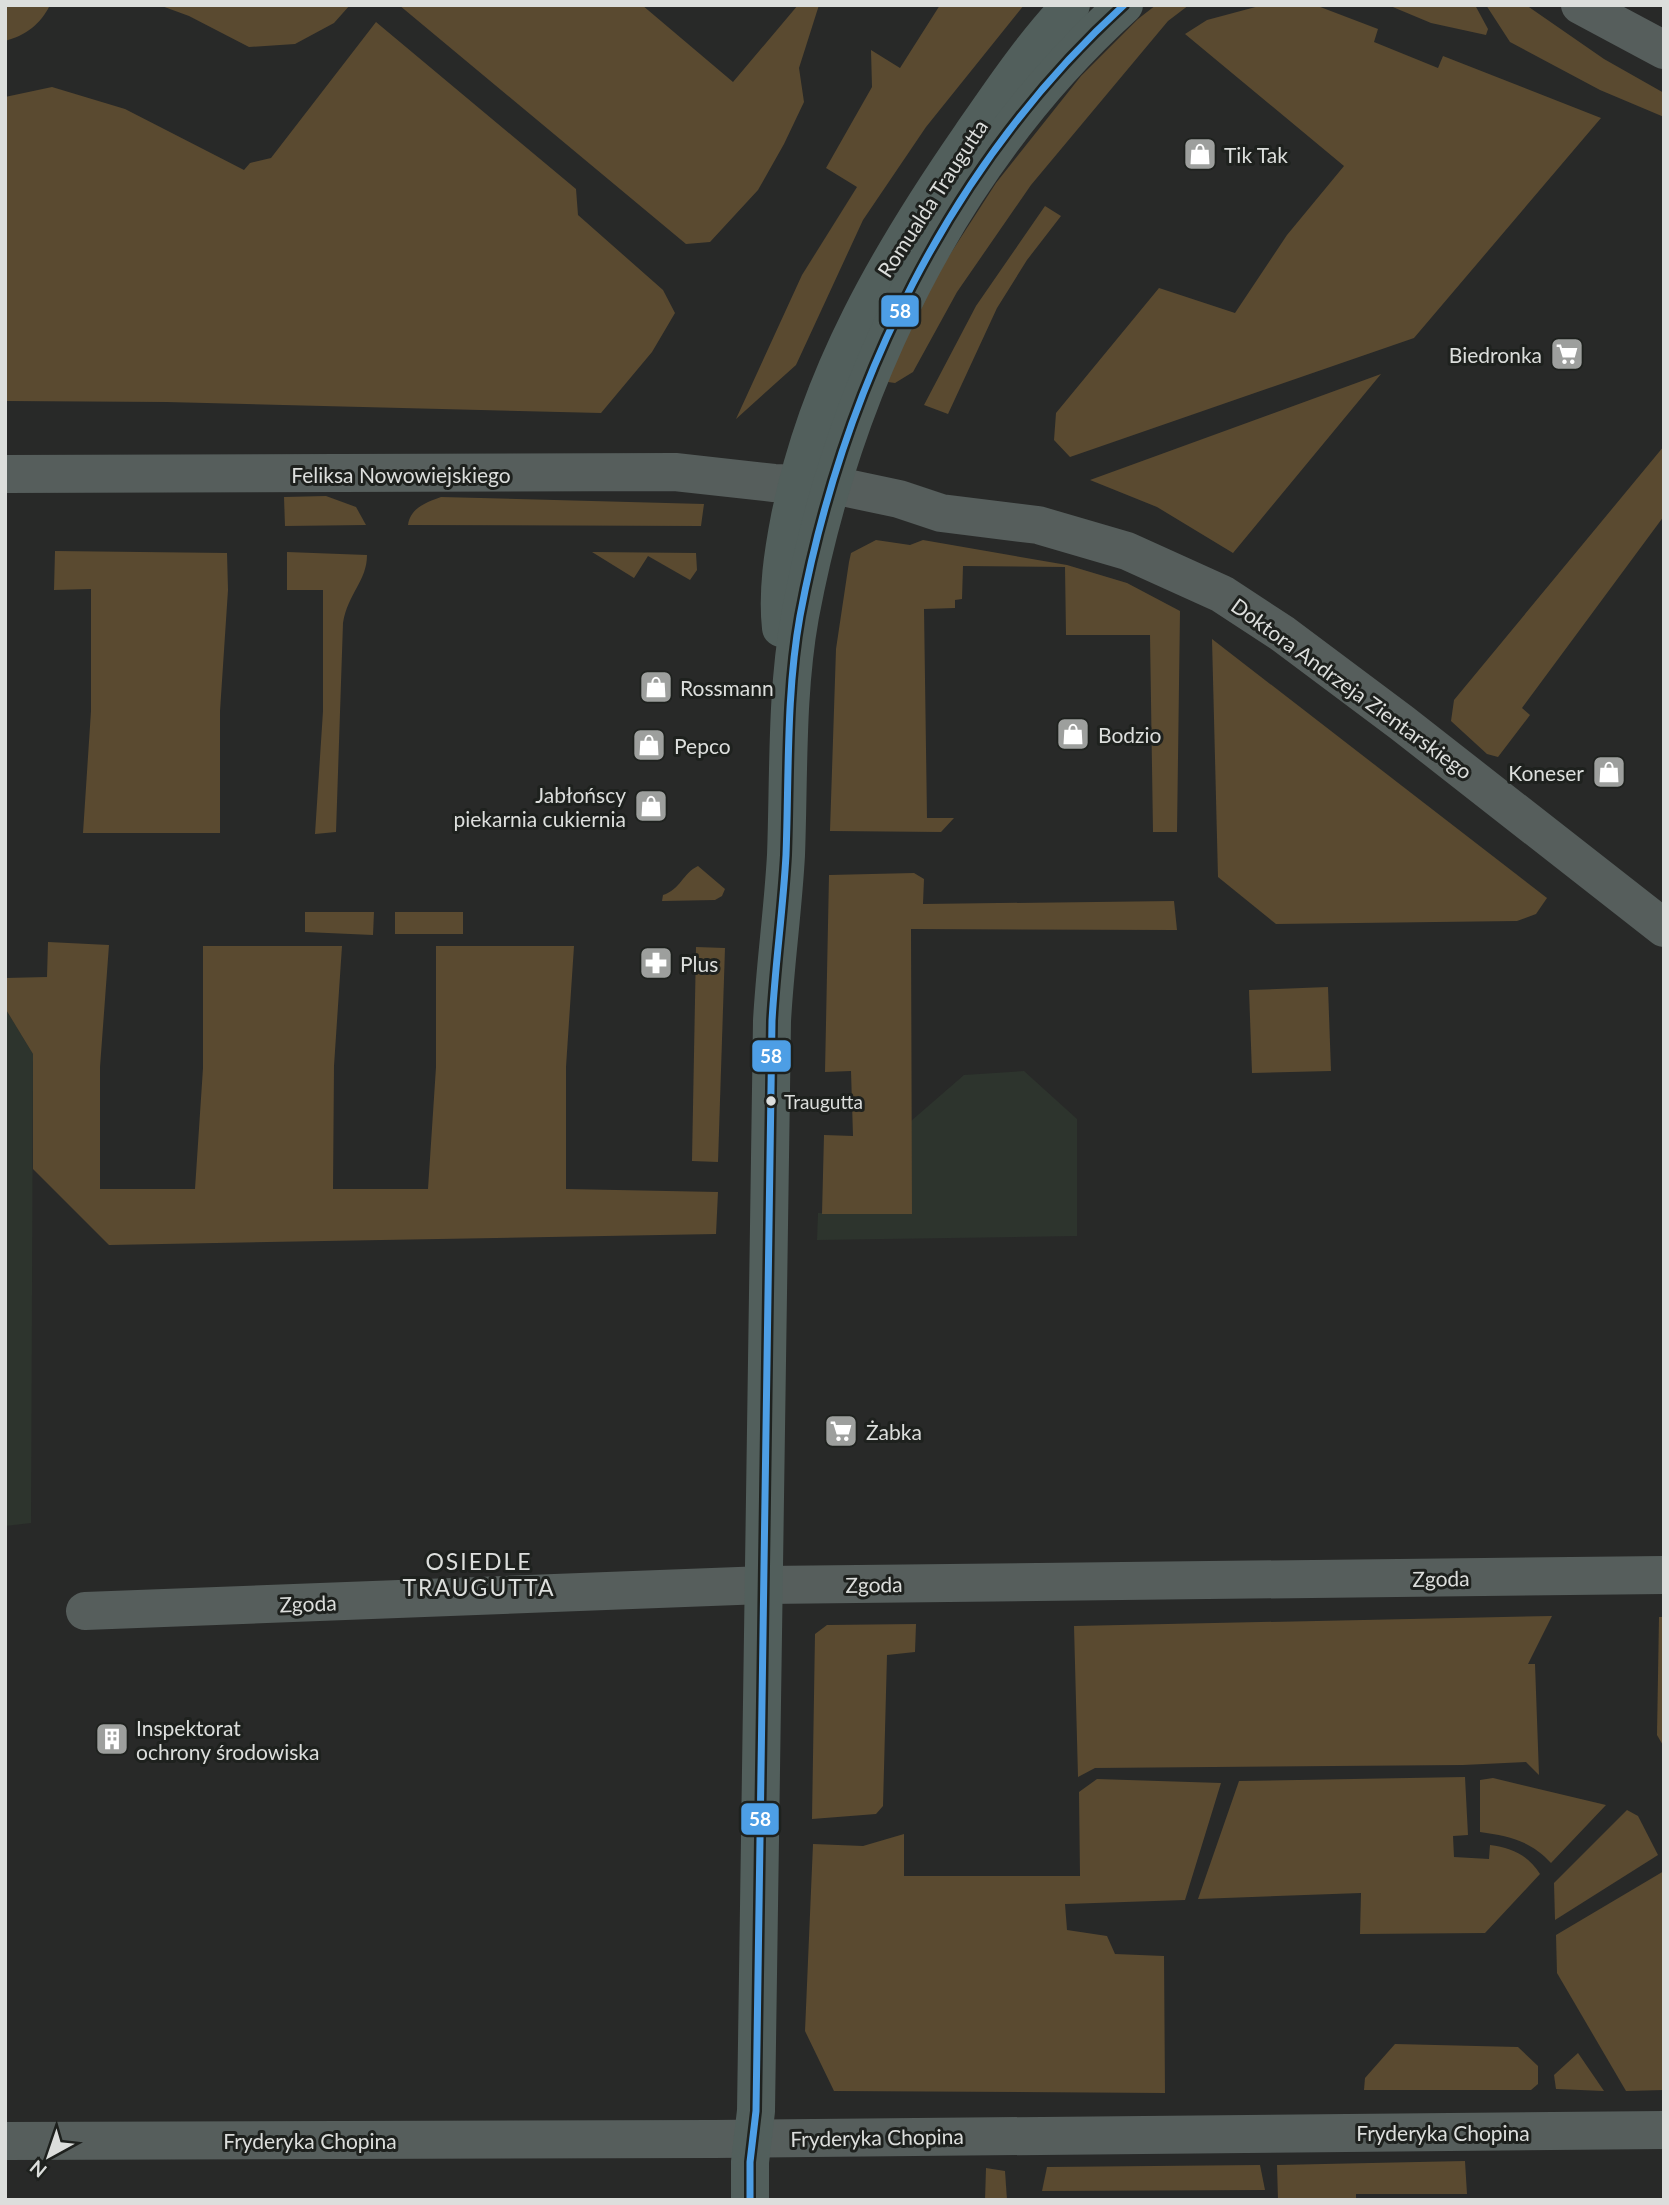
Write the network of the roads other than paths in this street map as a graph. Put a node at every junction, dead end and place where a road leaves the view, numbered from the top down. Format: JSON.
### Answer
{"nodes":[{"id":1,"x":1071,"y":5,"type":"edge"},
{"id":2,"x":1124,"y":5,"type":"edge"},
{"id":3,"x":1580,"y":5,"type":"edge"},
{"id":4,"x":1640,"y":5,"type":"edge"},
{"id":5,"x":1664,"y":25,"type":"edge"},
{"id":6,"x":1664,"y":50,"type":"edge"},
{"id":7,"x":5,"y":474,"type":"edge"},
{"id":8,"x":815,"y":485,"type":"junction"},
{"id":9,"x":1664,"y":928,"type":"edge"},
{"id":10,"x":1664,"y":1575,"type":"edge"},
{"id":11,"x":765,"y":1585,"type":"junction"},
{"id":12,"x":85,"y":1611,"type":"dead end"},
{"id":13,"x":1664,"y":2130,"type":"edge"},
{"id":14,"x":752,"y":2139,"type":"junction"},
{"id":15,"x":5,"y":2141,"type":"edge"},
{"id":16,"x":750,"y":2200,"type":"edge"}],
"edges":[{"from":1,"to":8,"type":"main road","name":"Romualda Traugutta"},
{"from":2,"to":8,"type":"main road","name":"Romualda Traugutta"},
{"from":3,"to":6,"type":"street"},
{"from":4,"to":5,"type":"street"},
{"from":7,"to":8,"type":"street","name":"Feliksa Nowowiejskiego"},
{"from":8,"to":9,"type":"street","name":"Doktora Andrzeja Zientarskiego"},
{"from":8,"to":11,"type":"main road","name":"Romualda Traugutta"},
{"from":10,"to":11,"type":"street","name":"Zgoda"},
{"from":11,"to":12,"type":"street","name":"Zgoda"},
{"from":11,"to":14,"type":"main road","name":"Romualda Traugutta"},
{"from":13,"to":14,"type":"street","name":"Fryderyka Chopina"},
{"from":14,"to":15,"type":"street","name":"Fryderyka Chopina"},
{"from":14,"to":16,"type":"main road","name":"Romualda Traugutta"}]}
